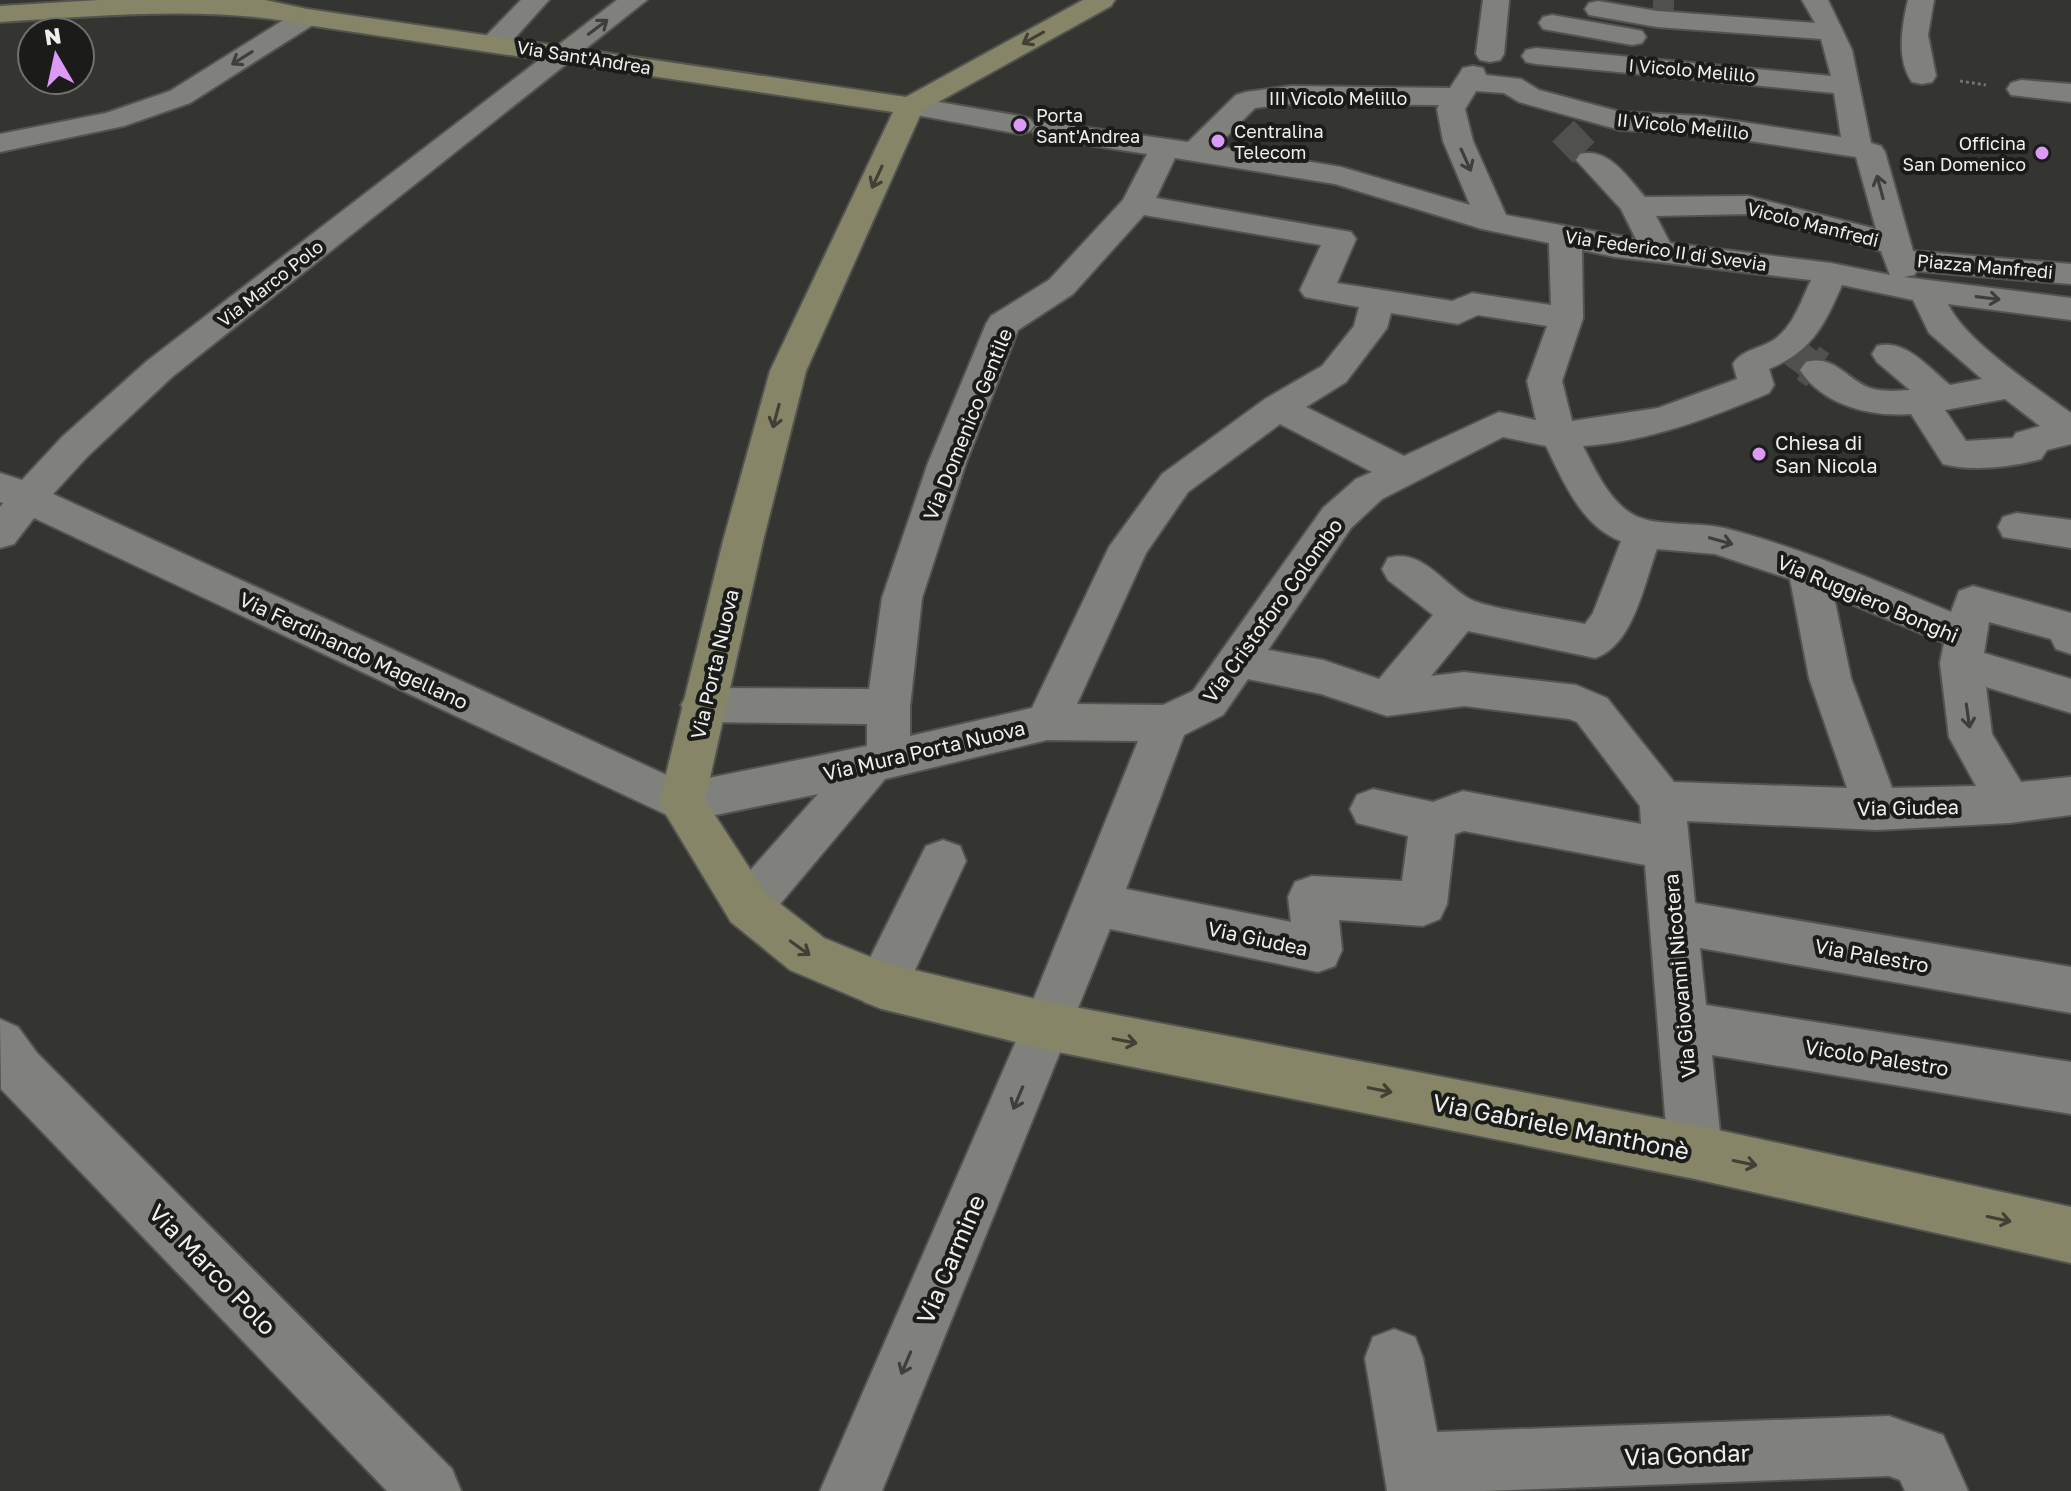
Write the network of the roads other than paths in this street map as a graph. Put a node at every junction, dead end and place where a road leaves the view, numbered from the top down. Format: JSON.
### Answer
{"nodes":[{"id":1,"x":228,"y":0,"type":"edge"},
{"id":2,"x":536,"y":0,"type":"edge"},
{"id":3,"x":634,"y":0,"type":"edge"},
{"id":4,"x":1102,"y":0,"type":"edge"},
{"id":5,"x":1496,"y":0,"type":"edge"},
{"id":6,"x":1921,"y":0,"type":"edge"},
{"id":7,"x":1594,"y":3,"type":"edge"},
{"id":8,"x":1766,"y":5,"type":"edge"},
{"id":9,"x":258,"y":8,"type":"junction"},
{"id":10,"x":0,"y":14,"type":"edge"},
{"id":11,"x":1823,"y":14,"type":"edge"},
{"id":12,"x":1729,"y":16,"type":"junction"},
{"id":13,"x":307,"y":17,"type":"junction"},
{"id":14,"x":1552,"y":23,"type":"junction"},
{"id":15,"x":494,"y":44,"type":"junction"},
{"id":16,"x":1490,"y":54,"type":"junction"},
{"id":17,"x":562,"y":55,"type":"junction"},
{"id":18,"x":1536,"y":56,"type":"junction"},
{"id":19,"x":1844,"y":76,"type":"junction"},
{"id":20,"x":1922,"y":76,"type":"dead end"},
{"id":21,"x":1462,"y":89,"type":"junction"},
{"id":22,"x":2021,"y":89,"type":"dead end"},
{"id":23,"x":2071,"y":93,"type":"edge"},
{"id":24,"x":910,"y":106,"type":"junction"},
{"id":25,"x":0,"y":143,"type":"edge"},
{"id":26,"x":1857,"y":148,"type":"junction"},
{"id":27,"x":1180,"y":150,"type":"junction"},
{"id":28,"x":1591,"y":160,"type":"tunnel mouth"},
{"id":29,"x":1137,"y":204,"type":"junction"},
{"id":30,"x":1339,"y":207,"type":"junction"},
{"id":31,"x":1636,"y":207,"type":"junction"},
{"id":32,"x":1493,"y":222,"type":"junction"},
{"id":33,"x":1565,"y":237,"type":"junction"},
{"id":34,"x":1658,"y":252,"type":"junction"},
{"id":35,"x":1907,"y":270,"type":"junction"},
{"id":36,"x":1831,"y":273,"type":"junction"},
{"id":37,"x":2071,"y":274,"type":"edge"},
{"id":38,"x":1378,"y":300,"type":"junction"},
{"id":39,"x":2071,"y":309,"type":"edge"},
{"id":40,"x":1566,"y":318,"type":"junction"},
{"id":41,"x":1889,"y":354,"type":"dead end"},
{"id":42,"x":1799,"y":356,"type":"junction"},
{"id":43,"x":2011,"y":386,"type":"junction"},
{"id":44,"x":1931,"y":399,"type":"junction"},
{"id":45,"x":1278,"y":408,"type":"junction"},
{"id":46,"x":2071,"y":431,"type":"edge"},
{"id":47,"x":1558,"y":433,"type":"junction"},
{"id":48,"x":1404,"y":472,"type":"junction"},
{"id":49,"x":13,"y":492,"type":"edge"},
{"id":50,"x":2017,"y":527,"type":"dead end"},
{"id":51,"x":1644,"y":532,"type":"junction"},
{"id":52,"x":0,"y":534,"type":"edge"},
{"id":53,"x":2071,"y":534,"type":"edge"},
{"id":54,"x":1402,"y":569,"type":"dead end"},
{"id":55,"x":1809,"y":573,"type":"junction"},
{"id":56,"x":1459,"y":613,"type":"junction"},
{"id":57,"x":1551,"y":632,"type":"junction"},
{"id":58,"x":2071,"y":638,"type":"edge"},
{"id":59,"x":1964,"y":649,"type":"junction"},
{"id":60,"x":1238,"y":661,"type":"junction"},
{"id":61,"x":1538,"y":695,"type":"junction"},
{"id":62,"x":2071,"y":696,"type":"edge"},
{"id":63,"x":1387,"y":699,"type":"junction"},
{"id":64,"x":703,"y":705,"type":"junction"},
{"id":65,"x":888,"y":707,"type":"junction"},
{"id":66,"x":1047,"y":722,"type":"junction"},
{"id":67,"x":1167,"y":723,"type":"junction"},
{"id":68,"x":881,"y":762,"type":"junction"},
{"id":69,"x":2071,"y":796,"type":"edge"},
{"id":70,"x":1662,"y":801,"type":"junction"},
{"id":71,"x":682,"y":803,"type":"junction"},
{"id":72,"x":2010,"y":804,"type":"junction"},
{"id":73,"x":1373,"y":809,"type":"dead end"},
{"id":74,"x":1877,"y":810,"type":"junction"},
{"id":75,"x":1433,"y":822,"type":"junction"},
{"id":76,"x":1667,"y":849,"type":"junction"},
{"id":77,"x":943,"y":861,"type":"dead end"},
{"id":78,"x":1096,"y":904,"type":"junction"},
{"id":79,"x":748,"y":907,"type":"junction"},
{"id":80,"x":1674,"y":921,"type":"junction"},
{"id":81,"x":882,"y":986,"type":"junction"},
{"id":82,"x":2071,"y":990,"type":"edge"},
{"id":83,"x":1048,"y":1026,"type":"junction"},
{"id":84,"x":1683,"y":1026,"type":"junction"},
{"id":85,"x":6,"y":1068,"type":"edge"},
{"id":86,"x":2071,"y":1088,"type":"edge"},
{"id":87,"x":1695,"y":1152,"type":"junction"},
{"id":88,"x":2071,"y":1235,"type":"edge"},
{"id":89,"x":1394,"y":1358,"type":"dead end"},
{"id":90,"x":1415,"y":1477,"type":"edge"},
{"id":91,"x":430,"y":1491,"type":"edge"},
{"id":92,"x":851,"y":1491,"type":"edge"},
{"id":93,"x":1937,"y":1491,"type":"edge"}],
"edges":[{"from":1,"to":9,"type":"street"},
{"from":2,"to":15,"type":"street"},
{"from":17,"to":3,"type":"street","name":"Via Marco Polo","one_way":true},
{"from":4,"to":24,"type":"street","one_way":true},
{"from":5,"to":16,"type":"street"},
{"from":6,"to":20,"type":"street"},
{"from":7,"to":12,"type":"street"},
{"from":7,"to":12,"type":"street"},
{"from":7,"to":14,"type":"street"},
{"from":8,"to":11,"type":"street"},
{"from":8,"to":12,"type":"street"},
{"from":9,"to":10,"type":"street"},
{"from":9,"to":13,"type":"street","name":"Via Sant'Andrea"},
{"from":11,"to":12,"type":"street"},
{"from":11,"to":19,"type":"street"},
{"from":13,"to":15,"type":"street","name":"Via Sant'Andrea"},
{"from":13,"to":25,"type":"street","one_way":true},
{"from":14,"to":18,"type":"street"},
{"from":14,"to":19,"type":"street"},
{"from":15,"to":17,"type":"street","name":"Via Sant'Andrea"},
{"from":16,"to":18,"type":"street","name":"I Vicolo Melillo"},
{"from":16,"to":21,"type":"street"},
{"from":17,"to":24,"type":"street","name":"Via Sant'Andrea"},
{"from":17,"to":49,"type":"street","name":"Via Marco Polo"},
{"from":18,"to":19,"type":"street","name":"I Vicolo Melillo"},
{"from":19,"to":26,"type":"street"},
{"from":21,"to":26,"type":"street","name":"II Vicolo Melillo"},
{"from":21,"to":27,"type":"street","name":"III Vicolo Melillo"},
{"from":21,"to":32,"type":"street","one_way":true},
{"from":22,"to":23,"type":"street"},
{"from":24,"to":27,"type":"street","name":"Via Federico II di Svevia"},
{"from":24,"to":64,"type":"street","name":"Via Porta Nuova","one_way":true},
{"from":35,"to":26,"type":"street","one_way":true},
{"from":27,"to":29,"type":"street","name":"Via Domenico Gentile"},
{"from":27,"to":30,"type":"street","name":"Via Federico II di Svevia"},
{"from":28,"to":31,"type":"street"},
{"from":29,"to":30,"type":"street"},
{"from":29,"to":65,"type":"street","name":"Via Domenico Gentile"},
{"from":30,"to":32,"type":"street","name":"Via Federico II di Svevia"},
{"from":30,"to":38,"type":"street"},
{"from":31,"to":34,"type":"street"},
{"from":31,"to":35,"type":"street","name":"Vicolo Manfredi"},
{"from":32,"to":33,"type":"street","name":"Via Federico II di Svevia"},
{"from":33,"to":34,"type":"street","name":"Via Federico II di Svevia"},
{"from":33,"to":40,"type":"street"},
{"from":34,"to":36,"type":"street","name":"Via Federico II di Svevia"},
{"from":35,"to":36,"type":"street","name":"Via Federico II di Svevia"},
{"from":35,"to":37,"type":"street","name":"Piazza Manfredi"},
{"from":35,"to":39,"type":"street","one_way":true},
{"from":35,"to":43,"type":"street"},
{"from":36,"to":42,"type":"street"},
{"from":38,"to":40,"type":"street"},
{"from":38,"to":45,"type":"street"},
{"from":40,"to":47,"type":"street","name":"Via Ruggiero Bonghi"},
{"from":41,"to":44,"type":"street"},
{"from":42,"to":44,"type":"street"},
{"from":42,"to":47,"type":"street","name":"Via Cristoforo Colombo"},
{"from":43,"to":44,"type":"street"},
{"from":43,"to":46,"type":"street"},
{"from":44,"to":46,"type":"street"},
{"from":45,"to":48,"type":"street"},
{"from":45,"to":66,"type":"street"},
{"from":47,"to":48,"type":"street","name":"Via Cristoforo Colombo"},
{"from":47,"to":51,"type":"street","name":"Via Ruggiero Bonghi"},
{"from":48,"to":60,"type":"street","name":"Via Cristoforo Colombo"},
{"from":49,"to":52,"type":"street","name":"Via Marco Polo"},
{"from":49,"to":71,"type":"street","name":"Via Ferdinando Magellano"},
{"from":50,"to":53,"type":"street"},
{"from":51,"to":55,"type":"street","name":"Via Ruggiero Bonghi","one_way":true},
{"from":51,"to":57,"type":"street"},
{"from":54,"to":56,"type":"street"},
{"from":55,"to":59,"type":"street","name":"Via Ruggiero Bonghi"},
{"from":55,"to":74,"type":"street"},
{"from":56,"to":57,"type":"street"},
{"from":56,"to":63,"type":"street"},
{"from":57,"to":61,"type":"street"},
{"from":58,"to":59,"type":"street"},
{"from":59,"to":62,"type":"street"},
{"from":59,"to":72,"type":"street","name":"Via Ruggiero Bonghi","one_way":true},
{"from":60,"to":63,"type":"street"},
{"from":60,"to":67,"type":"street","name":"Via Cristoforo Colombo"},
{"from":61,"to":63,"type":"street"},
{"from":61,"to":70,"type":"street"},
{"from":64,"to":65,"type":"street"},
{"from":64,"to":71,"type":"street","name":"Via Porta Nuova"},
{"from":65,"to":68,"type":"street","name":"Via Domenico Gentile"},
{"from":66,"to":67,"type":"street","name":"Via Mura Porta Nuova"},
{"from":66,"to":68,"type":"street","name":"Via Mura Porta Nuova"},
{"from":67,"to":78,"type":"street"},
{"from":68,"to":71,"type":"street","name":"Via Mura Porta Nuova"},
{"from":68,"to":79,"type":"street"},
{"from":69,"to":72,"type":"street","name":"Via Giudea"},
{"from":70,"to":74,"type":"street","name":"Via Giudea"},
{"from":70,"to":76,"type":"street","name":"Via Giovanni Nicotera"},
{"from":71,"to":79,"type":"street"},
{"from":72,"to":74,"type":"street","name":"Via Giudea"},
{"from":73,"to":75,"type":"street"},
{"from":75,"to":76,"type":"street"},
{"from":75,"to":78,"type":"street","name":"Via Giudea"},
{"from":76,"to":80,"type":"street","name":"Via Giovanni Nicotera"},
{"from":77,"to":81,"type":"street"},
{"from":78,"to":83,"type":"street"},
{"from":79,"to":81,"type":"street","one_way":true},
{"from":80,"to":82,"type":"street","name":"Via Palestro"},
{"from":80,"to":84,"type":"street","name":"Via Giovanni Nicotera"},
{"from":81,"to":83,"type":"street"},
{"from":83,"to":87,"type":"street","name":"Via Gabriele Manthonè","one_way":true},
{"from":83,"to":92,"type":"street","name":"Via Carmine","one_way":true},
{"from":84,"to":86,"type":"street","name":"Vicolo Palestro"},
{"from":84,"to":87,"type":"street","name":"Via Giovanni Nicotera"},
{"from":85,"to":91,"type":"street","name":"Via Marco Polo"},
{"from":87,"to":88,"type":"street","name":"Via Gabriele Manthonè","one_way":true},
{"from":89,"to":90,"type":"street"},
{"from":90,"to":93,"type":"street","name":"Via Gondar"}]}
